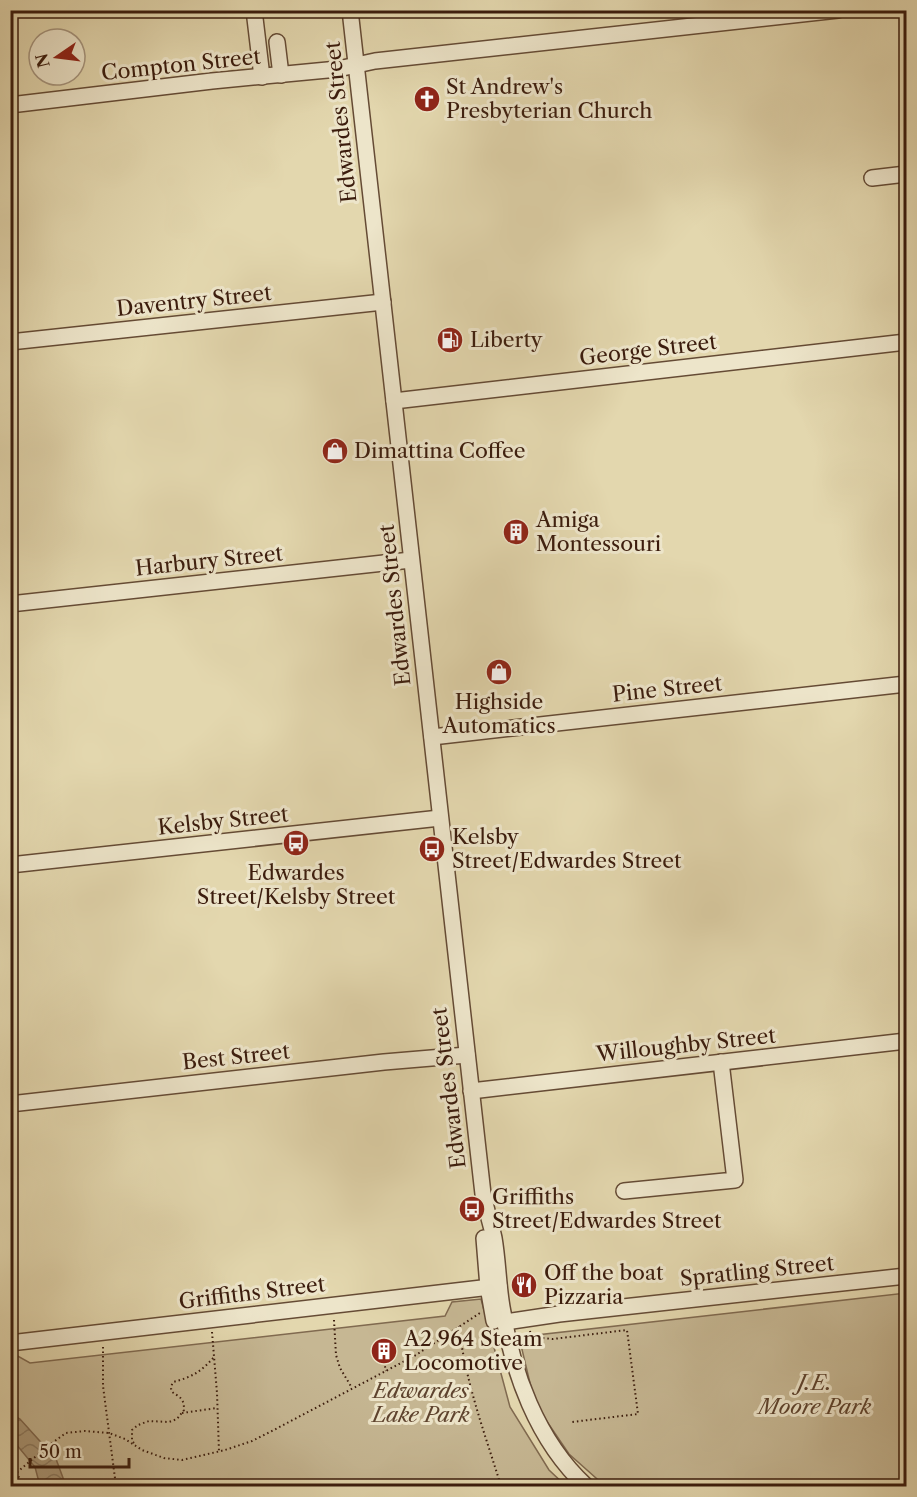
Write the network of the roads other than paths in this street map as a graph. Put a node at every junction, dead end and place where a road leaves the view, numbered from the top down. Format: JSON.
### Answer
{"nodes":[{"id":1,"x":254,"y":10,"type":"edge"},
{"id":2,"x":350,"y":10,"type":"edge"},
{"id":3,"x":838,"y":10,"type":"edge"},
{"id":4,"x":277,"y":42,"type":"dead end"},
{"id":5,"x":356,"y":64,"type":"junction"},
{"id":6,"x":281,"y":75,"type":"junction"},
{"id":7,"x":262,"y":77,"type":"junction"},
{"id":8,"x":10,"y":105,"type":"edge"},
{"id":9,"x":906,"y":174,"type":"edge"},
{"id":10,"x":872,"y":177,"type":"dead end"},
{"id":11,"x":383,"y":302,"type":"junction"},
{"id":12,"x":10,"y":342,"type":"edge"},
{"id":13,"x":906,"y":342,"type":"edge"},
{"id":14,"x":394,"y":401,"type":"junction"},
{"id":15,"x":411,"y":560,"type":"junction"},
{"id":16,"x":10,"y":604,"type":"edge"},
{"id":17,"x":906,"y":684,"type":"edge"},
{"id":18,"x":432,"y":736,"type":"junction"},
{"id":19,"x":440,"y":818,"type":"junction"},
{"id":20,"x":10,"y":865,"type":"edge"},
{"id":21,"x":906,"y":1041,"type":"edge"},
{"id":22,"x":467,"y":1055,"type":"junction"},
{"id":23,"x":721,"y":1062,"type":"junction"},
{"id":24,"x":471,"y":1090,"type":"junction"},
{"id":25,"x":10,"y":1104,"type":"edge"},
{"id":26,"x":624,"y":1191,"type":"dead end"},
{"id":27,"x":906,"y":1276,"type":"edge"},
{"id":28,"x":494,"y":1286,"type":"junction"},
{"id":29,"x":505,"y":1322,"type":"junction"},
{"id":30,"x":10,"y":1343,"type":"edge"},
{"id":31,"x":574,"y":1486,"type":"edge"},
{"id":32,"x":586,"y":1486,"type":"edge"}],
"edges":[{"from":1,"to":7,"type":"street"},
{"from":2,"to":5,"type":"street","name":"Edwardes Street"},
{"from":3,"to":5,"type":"street","name":"Compton Street"},
{"from":4,"to":6,"type":"street"},
{"from":5,"to":6,"type":"street","name":"Compton Street"},
{"from":5,"to":11,"type":"street","name":"Edwardes Street"},
{"from":6,"to":7,"type":"street","name":"Compton Street"},
{"from":7,"to":8,"type":"street","name":"Compton Street"},
{"from":9,"to":10,"type":"street"},
{"from":11,"to":12,"type":"street","name":"Daventry Street"},
{"from":11,"to":14,"type":"street","name":"Edwardes Street"},
{"from":13,"to":14,"type":"street","name":"George Street"},
{"from":14,"to":15,"type":"street","name":"Edwardes Street"},
{"from":15,"to":16,"type":"street","name":"Harbury Street"},
{"from":15,"to":18,"type":"street","name":"Edwardes Street"},
{"from":17,"to":18,"type":"street","name":"Pine Street"},
{"from":18,"to":19,"type":"street","name":"Edwardes Street"},
{"from":19,"to":20,"type":"street","name":"Kelsby Street"},
{"from":19,"to":22,"type":"street","name":"Edwardes Street"},
{"from":21,"to":23,"type":"street","name":"Willoughby Street"},
{"from":22,"to":24,"type":"street","name":"Edwardes Street"},
{"from":22,"to":25,"type":"street","name":"Best Street"},
{"from":23,"to":24,"type":"street","name":"Willoughby Street"},
{"from":23,"to":26,"type":"street"},
{"from":24,"to":28,"type":"street","name":"Edwardes Street"},
{"from":27,"to":29,"type":"street","name":"Spratling Street"},
{"from":28,"to":29,"type":"street","name":"Edwardes Street"},
{"from":28,"to":30,"type":"street","name":"Griffiths Street"},
{"from":28,"to":31,"type":"street","name":"Edwardes Street"},
{"from":29,"to":32,"type":"street","name":"Edwardes Street"}]}
